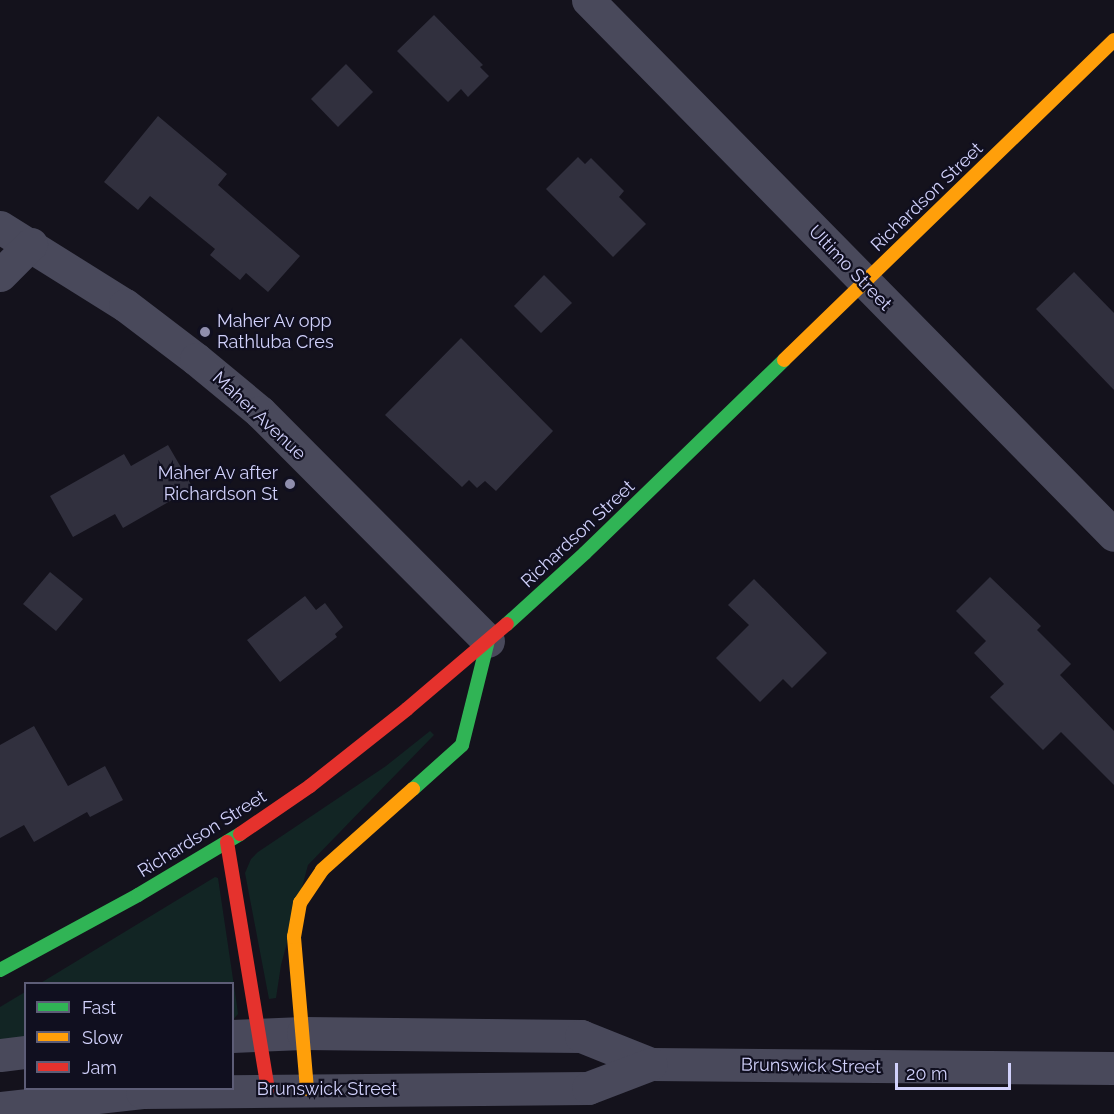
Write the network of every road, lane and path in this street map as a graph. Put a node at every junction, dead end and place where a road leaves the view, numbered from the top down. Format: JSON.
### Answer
{"nodes":[{"id":1,"x":588,"y":0,"type":"edge"},
{"id":2,"x":1114,"y":40,"type":"edge"},
{"id":3,"x":0,"y":227,"type":"edge"},
{"id":4,"x":30,"y":244,"type":"junction"},
{"id":5,"x":0,"y":275,"type":"edge"},
{"id":6,"x":865,"y":283,"type":"junction"},
{"id":7,"x":1114,"y":535,"type":"edge"},
{"id":8,"x":488,"y":641,"type":"junction"},
{"id":9,"x":227,"y":842,"type":"junction"},
{"id":10,"x":0,"y":970,"type":"edge"},
{"id":11,"x":303,"y":1033,"type":"junction"},
{"id":12,"x":246,"y":1035,"type":"edge"},
{"id":13,"x":24,"y":1052,"type":"edge"},
{"id":14,"x":0,"y":1055,"type":"edge"},
{"id":15,"x":651,"y":1064,"type":"junction"},
{"id":16,"x":1114,"y":1068,"type":"edge"},
{"id":17,"x":268,"y":1089,"type":"junction"},
{"id":18,"x":307,"y":1089,"type":"junction"},
{"id":19,"x":226,"y":1090,"type":"edge"},
{"id":20,"x":234,"y":1090,"type":"edge"},
{"id":21,"x":0,"y":1108,"type":"edge"}],
"edges":[{"from":1,"to":6,"type":"street","name":"Ultimo Street"},
{"from":2,"to":6,"type":"main road","name":"Richardson Street"},
{"from":3,"to":4,"type":"street","name":"Maher Avenue"},
{"from":4,"to":5,"type":"street"},
{"from":4,"to":8,"type":"street","name":"Maher Avenue"},
{"from":6,"to":7,"type":"street","name":"Ultimo Street"},
{"from":6,"to":8,"type":"main road","name":"Richardson Street"},
{"from":8,"to":9,"type":"main road","name":"Richardson Street"},
{"from":8,"to":11,"type":"main road"},
{"from":9,"to":10,"type":"main road","name":"Richardson Street"},
{"from":9,"to":12,"type":"main road"},
{"from":11,"to":12,"type":"street","name":"Brunswick Street"},
{"from":11,"to":15,"type":"street","name":"Brunswick Street"},
{"from":11,"to":18,"type":"main road"},
{"from":12,"to":17,"type":"main road"},
{"from":13,"to":14,"type":"street"},
{"from":15,"to":16,"type":"street","name":"Brunswick Street"},
{"from":15,"to":18,"type":"street","name":"Brunswick Street"},
{"from":17,"to":18,"type":"street","name":"Brunswick Street"},
{"from":17,"to":20,"type":"street","name":"Brunswick Street"},
{"from":19,"to":21,"type":"street","name":"Brunswick Street"}]}
